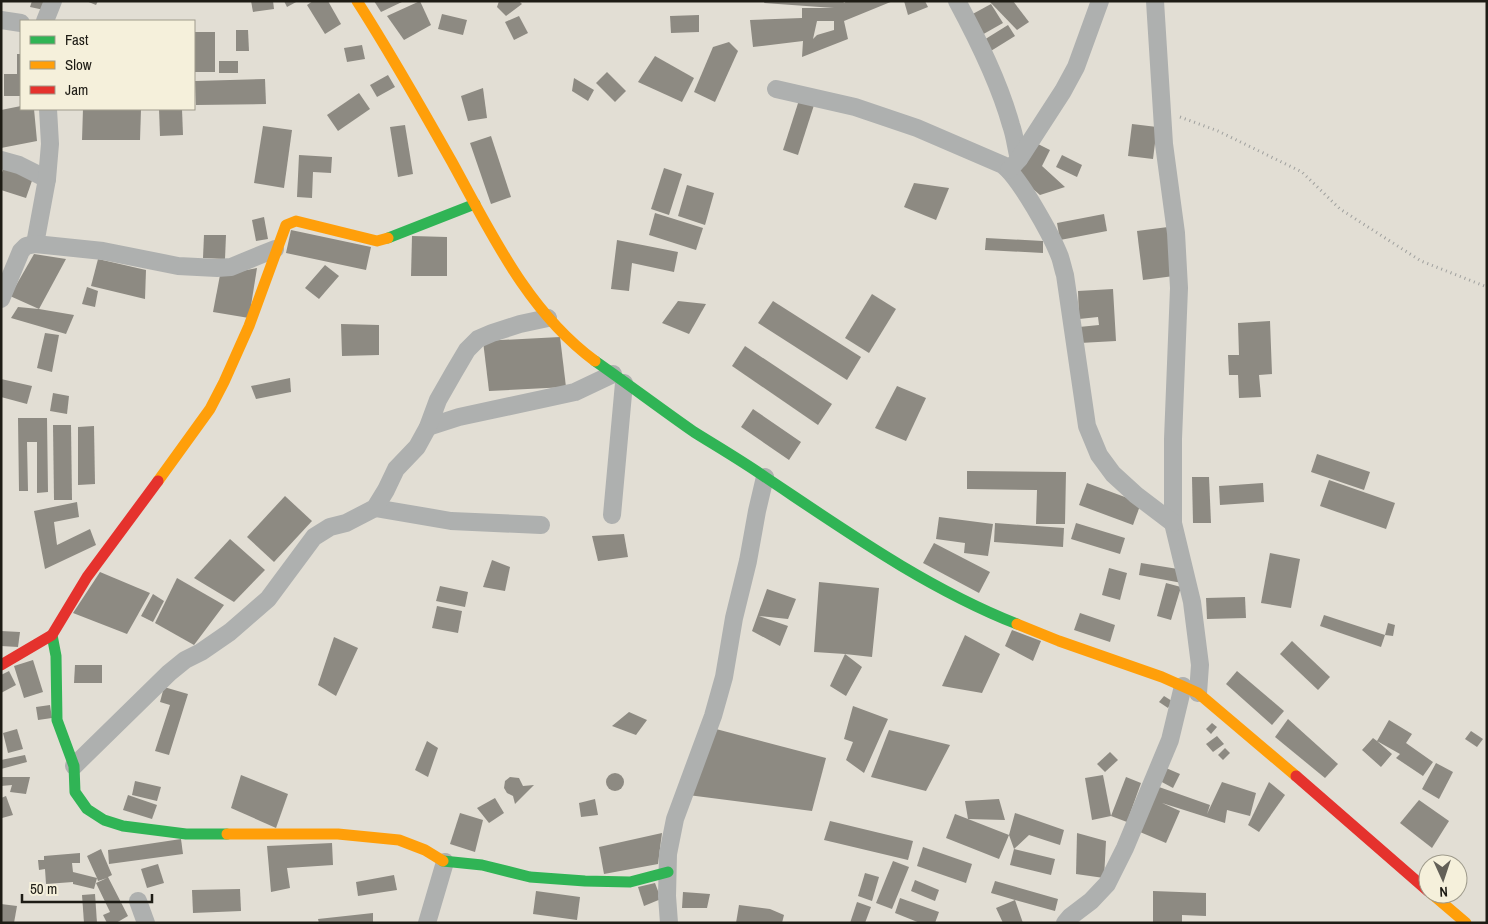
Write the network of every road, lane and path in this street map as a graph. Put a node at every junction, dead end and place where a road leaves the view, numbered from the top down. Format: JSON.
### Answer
{"nodes":[{"id":1,"x":53,"y":1,"type":"edge"},
{"id":2,"x":357,"y":1,"type":"edge"},
{"id":3,"x":957,"y":1,"type":"edge"},
{"id":4,"x":1100,"y":1,"type":"edge"},
{"id":5,"x":1156,"y":1,"type":"edge"},
{"id":6,"x":1,"y":20,"type":"edge"},
{"id":7,"x":45,"y":20,"type":"edge"},
{"id":8,"x":20,"y":23,"type":"edge"},
{"id":9,"x":776,"y":89,"type":"dead end"},
{"id":10,"x":48,"y":110,"type":"edge"},
{"id":11,"x":1162,"y":110,"type":"junction"},
{"id":12,"x":1,"y":160,"type":"edge"},
{"id":13,"x":1014,"y":164,"type":"junction"},
{"id":14,"x":47,"y":179,"type":"junction"},
{"id":15,"x":475,"y":204,"type":"junction"},
{"id":16,"x":34,"y":244,"type":"junction"},
{"id":17,"x":275,"y":249,"type":"junction"},
{"id":18,"x":1487,"y":286,"type":"edge"},
{"id":19,"x":1,"y":300,"type":"edge"},
{"id":20,"x":548,"y":318,"type":"junction"},
{"id":21,"x":618,"y":378,"type":"junction"},
{"id":22,"x":428,"y":427,"type":"junction"},
{"id":23,"x":765,"y":477,"type":"junction"},
{"id":24,"x":375,"y":508,"type":"junction"},
{"id":25,"x":612,"y":515,"type":"dead end"},
{"id":26,"x":1173,"y":523,"type":"junction"},
{"id":27,"x":541,"y":525,"type":"dead end"},
{"id":28,"x":52,"y":635,"type":"junction"},
{"id":29,"x":1,"y":665,"type":"edge"},
{"id":30,"x":1190,"y":690,"type":"junction"},
{"id":31,"x":74,"y":766,"type":"junction"},
{"id":32,"x":445,"y":862,"type":"junction"},
{"id":33,"x":668,"y":872,"type":"junction"},
{"id":34,"x":1418,"y":882,"type":"edge"},
{"id":35,"x":138,"y":901,"type":"dead end"},
{"id":36,"x":1444,"y":904,"type":"edge"},
{"id":37,"x":426,"y":922,"type":"edge"},
{"id":38,"x":146,"y":923,"type":"edge"},
{"id":39,"x":669,"y":923,"type":"edge"},
{"id":40,"x":1065,"y":923,"type":"edge"},
{"id":41,"x":1466,"y":923,"type":"edge"}],
"edges":[{"from":1,"to":7,"type":"street"},
{"from":2,"to":15,"type":"street"},
{"from":3,"to":13,"type":"street"},
{"from":4,"to":13,"type":"street"},
{"from":5,"to":11,"type":"street"},
{"from":6,"to":8,"type":"street"},
{"from":9,"to":13,"type":"street"},
{"from":10,"to":14,"type":"street"},
{"from":11,"to":18,"type":"path"},
{"from":11,"to":26,"type":"street"},
{"from":12,"to":14,"type":"street"},
{"from":13,"to":26,"type":"street"},
{"from":14,"to":16,"type":"street"},
{"from":15,"to":17,"type":"street"},
{"from":15,"to":20,"type":"street"},
{"from":16,"to":17,"type":"street"},
{"from":16,"to":19,"type":"street"},
{"from":17,"to":28,"type":"street"},
{"from":20,"to":21,"type":"street"},
{"from":20,"to":22,"type":"street"},
{"from":21,"to":22,"type":"street"},
{"from":21,"to":23,"type":"street"},
{"from":21,"to":25,"type":"street"},
{"from":22,"to":24,"type":"street"},
{"from":23,"to":30,"type":"street"},
{"from":23,"to":33,"type":"street"},
{"from":24,"to":27,"type":"street"},
{"from":24,"to":31,"type":"street"},
{"from":26,"to":30,"type":"street"},
{"from":28,"to":29,"type":"street"},
{"from":28,"to":31,"type":"street"},
{"from":30,"to":34,"type":"street"},
{"from":30,"to":40,"type":"street"},
{"from":31,"to":32,"type":"street"},
{"from":32,"to":33,"type":"street"},
{"from":32,"to":37,"type":"street"},
{"from":33,"to":39,"type":"street"},
{"from":35,"to":38,"type":"street"},
{"from":36,"to":41,"type":"street"}]}
